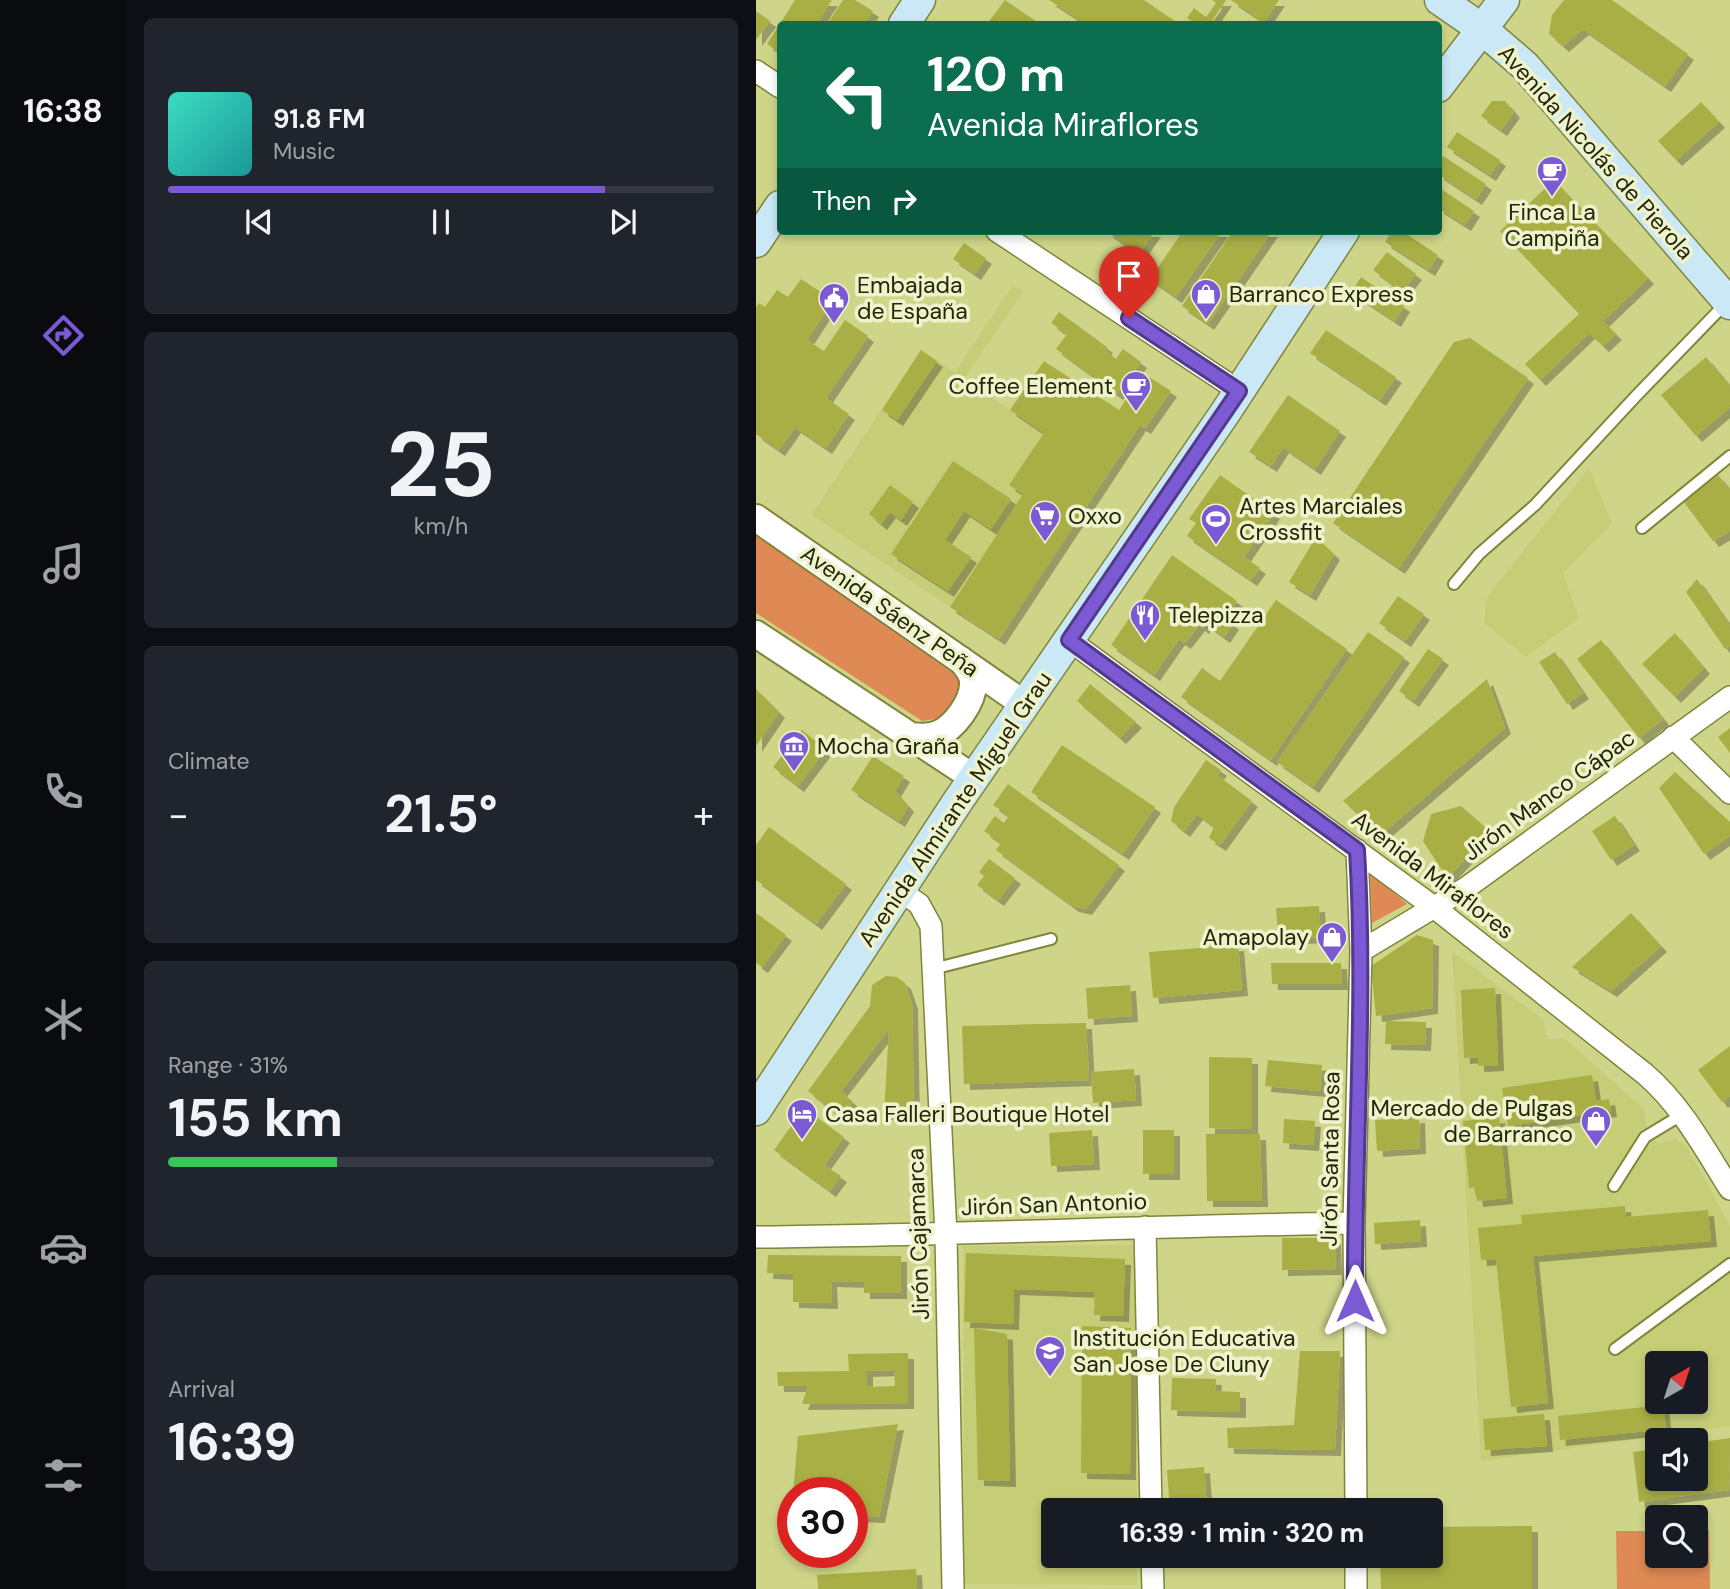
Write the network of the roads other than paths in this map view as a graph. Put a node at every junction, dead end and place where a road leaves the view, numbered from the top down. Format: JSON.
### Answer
{"nodes":[{"id":1,"x":920,"y":0,"type":"edge"},
{"id":2,"x":1504,"y":0,"type":"edge"},
{"id":3,"x":1450,"y":3,"type":"edge"},
{"id":4,"x":906,"y":21,"type":"edge"},
{"id":5,"x":1482,"y":29,"type":"junction"},
{"id":6,"x":756,"y":71,"type":"edge"},
{"id":7,"x":1442,"y":82,"type":"edge"},
{"id":8,"x":777,"y":85,"type":"edge"},
{"id":9,"x":777,"y":210,"type":"edge"},
{"id":10,"x":1003,"y":235,"type":"edge"},
{"id":11,"x":1341,"y":235,"type":"edge"},
{"id":12,"x":756,"y":242,"type":"edge"},
{"id":13,"x":1729,"y":303,"type":"edge"},
{"id":14,"x":1239,"y":391,"type":"junction"},
{"id":15,"x":1730,"y":456,"type":"edge"},
{"id":16,"x":756,"y":518,"type":"edge"},
{"id":17,"x":1642,"y":528,"type":"dead end"},
{"id":18,"x":1454,"y":584,"type":"dead end"},
{"id":19,"x":756,"y":634,"type":"edge"},
{"id":20,"x":1069,"y":640,"type":"junction"},
{"id":21,"x":961,"y":660,"type":"junction"},
{"id":22,"x":1730,"y":697,"type":"edge"},
{"id":23,"x":1024,"y":704,"type":"junction"},
{"id":24,"x":910,"y":736,"type":"junction"},
{"id":25,"x":1673,"y":737,"type":"junction"},
{"id":26,"x":974,"y":778,"type":"junction"},
{"id":27,"x":1730,"y":793,"type":"edge"},
{"id":28,"x":1357,"y":850,"type":"junction"},
{"id":29,"x":899,"y":890,"type":"junction"},
{"id":30,"x":1436,"y":908,"type":"junction"},
{"id":31,"x":1051,"y":939,"type":"dead end"},
{"id":32,"x":1361,"y":951,"type":"junction"},
{"id":33,"x":933,"y":969,"type":"junction"},
{"id":34,"x":756,"y":1110,"type":"edge"},
{"id":35,"x":1683,"y":1114,"type":"junction"},
{"id":36,"x":1614,"y":1186,"type":"dead end"},
{"id":37,"x":1730,"y":1189,"type":"edge"},
{"id":38,"x":1354,"y":1223,"type":"junction"},
{"id":39,"x":1145,"y":1227,"type":"junction"},
{"id":40,"x":946,"y":1235,"type":"junction"},
{"id":41,"x":756,"y":1237,"type":"edge"},
{"id":42,"x":1730,"y":1264,"type":"edge"},
{"id":43,"x":1615,"y":1349,"type":"dead end"},
{"id":44,"x":1151,"y":1498,"type":"edge"},
{"id":45,"x":1356,"y":1498,"type":"edge"},
{"id":46,"x":1152,"y":1568,"type":"edge"},
{"id":47,"x":1356,"y":1568,"type":"edge"},
{"id":48,"x":953,"y":1589,"type":"edge"},
{"id":49,"x":1153,"y":1589,"type":"edge"},
{"id":50,"x":1356,"y":1589,"type":"edge"}],
"edges":[{"from":1,"to":4,"type":"main road"},
{"from":2,"to":5,"type":"main road"},
{"from":3,"to":5,"type":"main road","name":"Avenida Nicolás de Pierola"},
{"from":5,"to":7,"type":"main road"},
{"from":5,"to":13,"type":"main road","name":"Avenida Nicolás de Pierola"},
{"from":6,"to":8,"type":"street"},
{"from":9,"to":12,"type":"main road"},
{"from":10,"to":14,"type":"street"},
{"from":11,"to":14,"type":"main road","name":"Avenida Almirante Miguel Grau"},
{"from":13,"to":18,"type":"lane"},
{"from":14,"to":20,"type":"main road","name":"Avenida Almirante Miguel Grau"},
{"from":15,"to":17,"type":"lane"},
{"from":16,"to":21,"type":"street","name":"Avenida Sáenz Peña"},
{"from":19,"to":24,"type":"street"},
{"from":20,"to":23,"type":"main road","name":"Avenida Almirante Miguel Grau"},
{"from":20,"to":28,"type":"street","name":"Avenida Miraflores"},
{"from":21,"to":23,"type":"street","name":"Avenida Sáenz Peña"},
{"from":21,"to":24,"type":"street"},
{"from":22,"to":25,"type":"street","name":"Jirón Manco Cápac"},
{"from":23,"to":26,"type":"main road","name":"Avenida Almirante Miguel Grau"},
{"from":24,"to":26,"type":"street"},
{"from":25,"to":27,"type":"street"},
{"from":25,"to":30,"type":"street","name":"Jirón Manco Cápac"},
{"from":26,"to":29,"type":"main road","name":"Avenida Almirante Miguel Grau"},
{"from":28,"to":30,"type":"street","name":"Avenida Miraflores"},
{"from":28,"to":32,"type":"street","name":"Jirón Santa Rosa"},
{"from":29,"to":33,"type":"street","name":"Jirón Cajamarca"},
{"from":29,"to":34,"type":"main road","name":"Avenida Almirante Miguel Grau"},
{"from":30,"to":32,"type":"street","name":"Jirón Manco Cápac"},
{"from":30,"to":35,"type":"street","name":"Avenida Miraflores"},
{"from":31,"to":33,"type":"lane"},
{"from":32,"to":38,"type":"street","name":"Jirón Santa Rosa"},
{"from":33,"to":40,"type":"street","name":"Jirón Cajamarca"},
{"from":35,"to":36,"type":"lane"},
{"from":35,"to":37,"type":"street","name":"Avenida Miraflores"},
{"from":38,"to":39,"type":"street","name":"Jirón San Antonio"},
{"from":38,"to":45,"type":"street","name":"Jirón Santa Rosa"},
{"from":39,"to":40,"type":"street","name":"Jirón San Antonio"},
{"from":39,"to":44,"type":"street"},
{"from":40,"to":41,"type":"street","name":"Jirón San Antonio"},
{"from":40,"to":48,"type":"street","name":"Jirón Cajamarca"},
{"from":42,"to":43,"type":"lane"},
{"from":46,"to":49,"type":"street"},
{"from":47,"to":50,"type":"street"}]}
